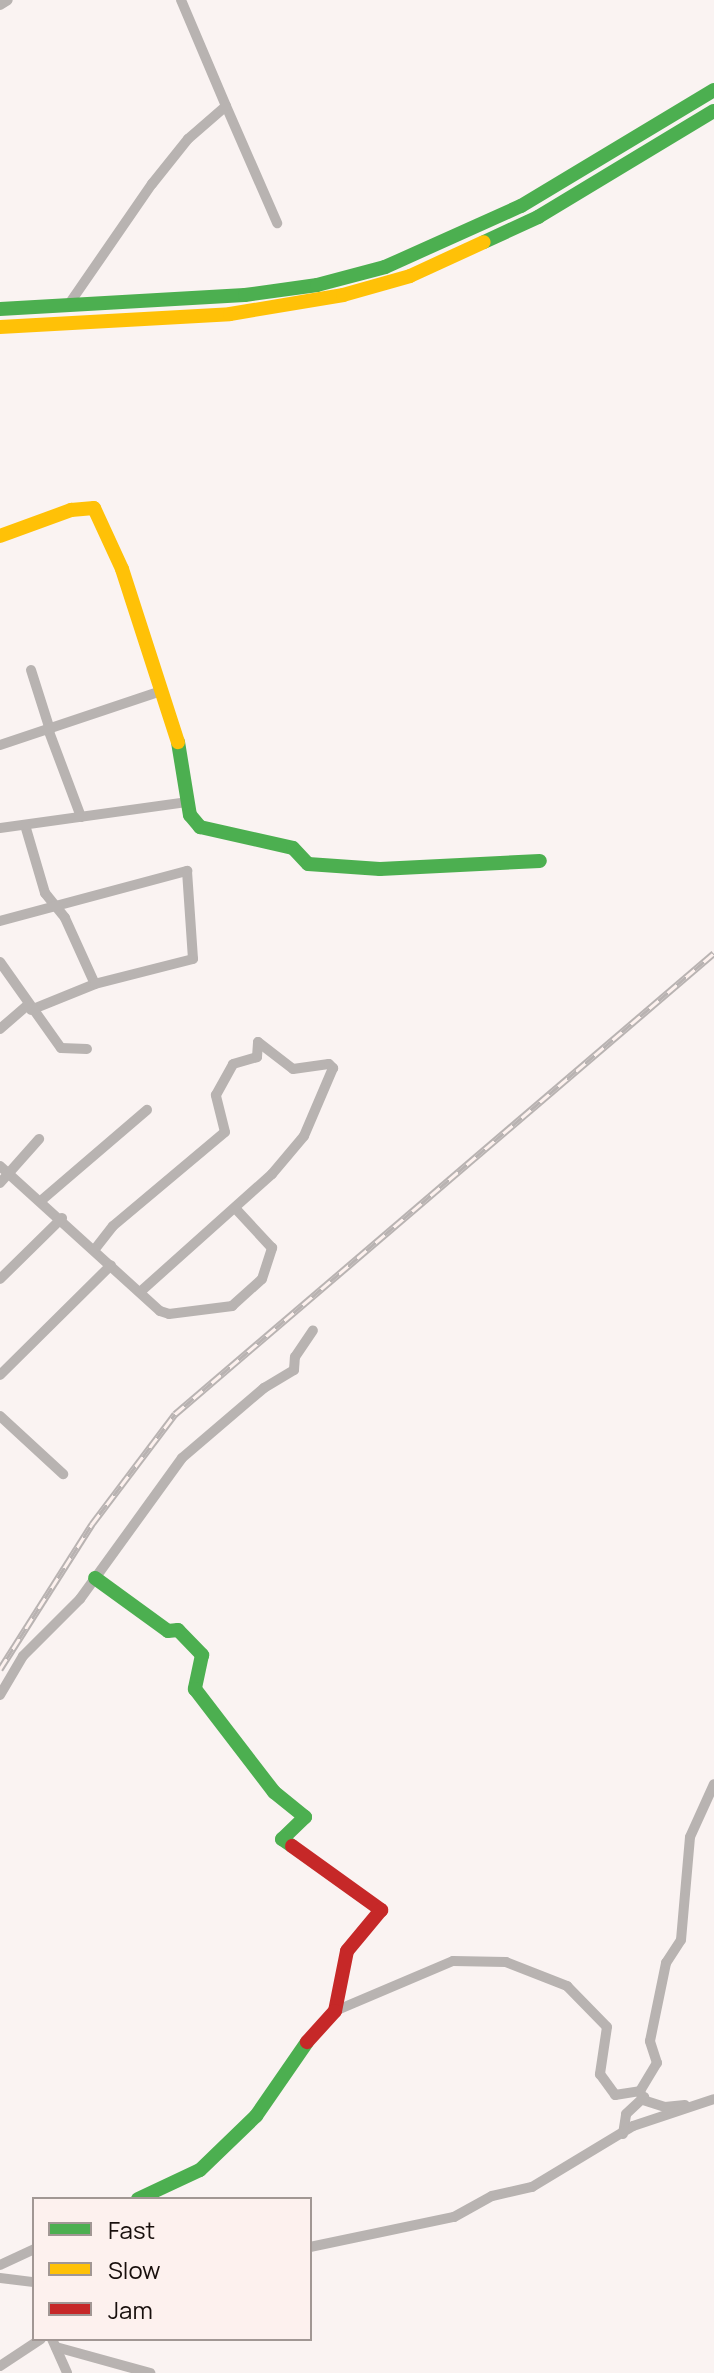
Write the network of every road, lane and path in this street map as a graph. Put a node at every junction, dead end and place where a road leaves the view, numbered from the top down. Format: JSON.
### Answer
{"nodes":[{"id":1,"x":8,"y":0,"type":"edge"},
{"id":2,"x":181,"y":0,"type":"edge"},
{"id":3,"x":0,"y":5,"type":"edge"},
{"id":4,"x":714,"y":90,"type":"edge"},
{"id":5,"x":226,"y":106,"type":"junction"},
{"id":6,"x":714,"y":111,"type":"edge"},
{"id":7,"x":277,"y":223,"type":"dead end"},
{"id":8,"x":68,"y":304,"type":"junction"},
{"id":9,"x":0,"y":309,"type":"edge"},
{"id":10,"x":61,"y":323,"type":"junction"},
{"id":11,"x":0,"y":327,"type":"edge"},
{"id":12,"x":0,"y":536,"type":"edge"},
{"id":13,"x":31,"y":670,"type":"dead end"},
{"id":14,"x":161,"y":691,"type":"junction"},
{"id":15,"x":49,"y":729,"type":"junction"},
{"id":16,"x":0,"y":745,"type":"edge"},
{"id":17,"x":188,"y":802,"type":"junction"},
{"id":18,"x":81,"y":817,"type":"junction"},
{"id":19,"x":25,"y":825,"type":"junction"},
{"id":20,"x":0,"y":828,"type":"edge"},
{"id":21,"x":540,"y":861,"type":"dead end"},
{"id":22,"x":52,"y":905,"type":"junction"},
{"id":23,"x":0,"y":921,"type":"edge"},
{"id":24,"x":0,"y":962,"type":"edge"},
{"id":25,"x":95,"y":984,"type":"junction"},
{"id":26,"x":29,"y":1007,"type":"junction"},
{"id":27,"x":0,"y":1029,"type":"edge"},
{"id":28,"x":87,"y":1049,"type":"dead end"},
{"id":29,"x":147,"y":1110,"type":"dead end"},
{"id":30,"x":39,"y":1139,"type":"dead end"},
{"id":31,"x":4,"y":1170,"type":"edge"},
{"id":32,"x":0,"y":1183,"type":"edge"},
{"id":33,"x":43,"y":1199,"type":"junction"},
{"id":34,"x":235,"y":1208,"type":"junction"},
{"id":35,"x":62,"y":1218,"type":"junction"},
{"id":36,"x":95,"y":1249,"type":"junction"},
{"id":37,"x":111,"y":1265,"type":"junction"},
{"id":38,"x":0,"y":1279,"type":"edge"},
{"id":39,"x":140,"y":1292,"type":"junction"},
{"id":40,"x":313,"y":1330,"type":"dead end"},
{"id":41,"x":0,"y":1375,"type":"edge"},
{"id":42,"x":0,"y":1416,"type":"edge"},
{"id":43,"x":63,"y":1474,"type":"dead end"},
{"id":44,"x":95,"y":1578,"type":"junction"},
{"id":45,"x":0,"y":1695,"type":"edge"},
{"id":46,"x":714,"y":1784,"type":"edge"},
{"id":47,"x":335,"y":2011,"type":"junction"},
{"id":48,"x":641,"y":2096,"type":"junction"},
{"id":49,"x":714,"y":2099,"type":"edge"},
{"id":50,"x":685,"y":2105,"type":"junction"},
{"id":51,"x":623,"y":2134,"type":"junction"},
{"id":52,"x":143,"y":2197,"type":"edge"},
{"id":53,"x":312,"y":2247,"type":"edge"},
{"id":54,"x":32,"y":2250,"type":"edge"},
{"id":55,"x":0,"y":2265,"type":"edge"},
{"id":56,"x":0,"y":2278,"type":"edge"},
{"id":57,"x":32,"y":2282,"type":"edge"},
{"id":58,"x":38,"y":2341,"type":"edge"},
{"id":59,"x":54,"y":2343,"type":"edge"},
{"id":60,"x":0,"y":2366,"type":"edge"},
{"id":61,"x":67,"y":2373,"type":"edge"},
{"id":62,"x":150,"y":2373,"type":"edge"}],
"edges":[{"from":1,"to":3,"type":"street"},
{"from":2,"to":5,"type":"street"},
{"from":4,"to":8,"type":"main road"},
{"from":5,"to":7,"type":"street"},
{"from":5,"to":8,"type":"street"},
{"from":6,"to":10,"type":"main road"},
{"from":8,"to":9,"type":"main road"},
{"from":8,"to":10,"type":"street"},
{"from":10,"to":11,"type":"main road"},
{"from":12,"to":14,"type":"main road"},
{"from":13,"to":15,"type":"street"},
{"from":14,"to":15,"type":"street"},
{"from":14,"to":17,"type":"main road"},
{"from":15,"to":16,"type":"street"},
{"from":15,"to":18,"type":"street"},
{"from":17,"to":18,"type":"street"},
{"from":17,"to":21,"type":"main road"},
{"from":18,"to":19,"type":"street"},
{"from":19,"to":20,"type":"street"},
{"from":19,"to":22,"type":"street"},
{"from":22,"to":23,"type":"street"},
{"from":22,"to":25,"type":"street"},
{"from":22,"to":25,"type":"street"},
{"from":24,"to":26,"type":"street"},
{"from":25,"to":26,"type":"street"},
{"from":26,"to":27,"type":"street"},
{"from":26,"to":28,"type":"street"},
{"from":29,"to":33,"type":"street"},
{"from":30,"to":31,"type":"street"},
{"from":31,"to":32,"type":"street"},
{"from":31,"to":33,"type":"street"},
{"from":33,"to":35,"type":"street"},
{"from":34,"to":36,"type":"street"},
{"from":34,"to":39,"type":"street"},
{"from":34,"to":39,"type":"street"},
{"from":35,"to":36,"type":"street"},
{"from":35,"to":38,"type":"street"},
{"from":36,"to":37,"type":"street"},
{"from":37,"to":39,"type":"street"},
{"from":37,"to":41,"type":"street"},
{"from":40,"to":44,"type":"street"},
{"from":42,"to":43,"type":"street"},
{"from":44,"to":45,"type":"street"},
{"from":44,"to":47,"type":"main road"},
{"from":46,"to":48,"type":"street"},
{"from":47,"to":48,"type":"street"},
{"from":47,"to":52,"type":"main road"},
{"from":48,"to":50,"type":"street"},
{"from":48,"to":51,"type":"street"},
{"from":49,"to":50,"type":"street"},
{"from":50,"to":51,"type":"street"},
{"from":51,"to":53,"type":"street"},
{"from":54,"to":55,"type":"street"},
{"from":56,"to":57,"type":"street"},
{"from":58,"to":60,"type":"street"},
{"from":59,"to":61,"type":"street"},
{"from":59,"to":62,"type":"street"}]}
